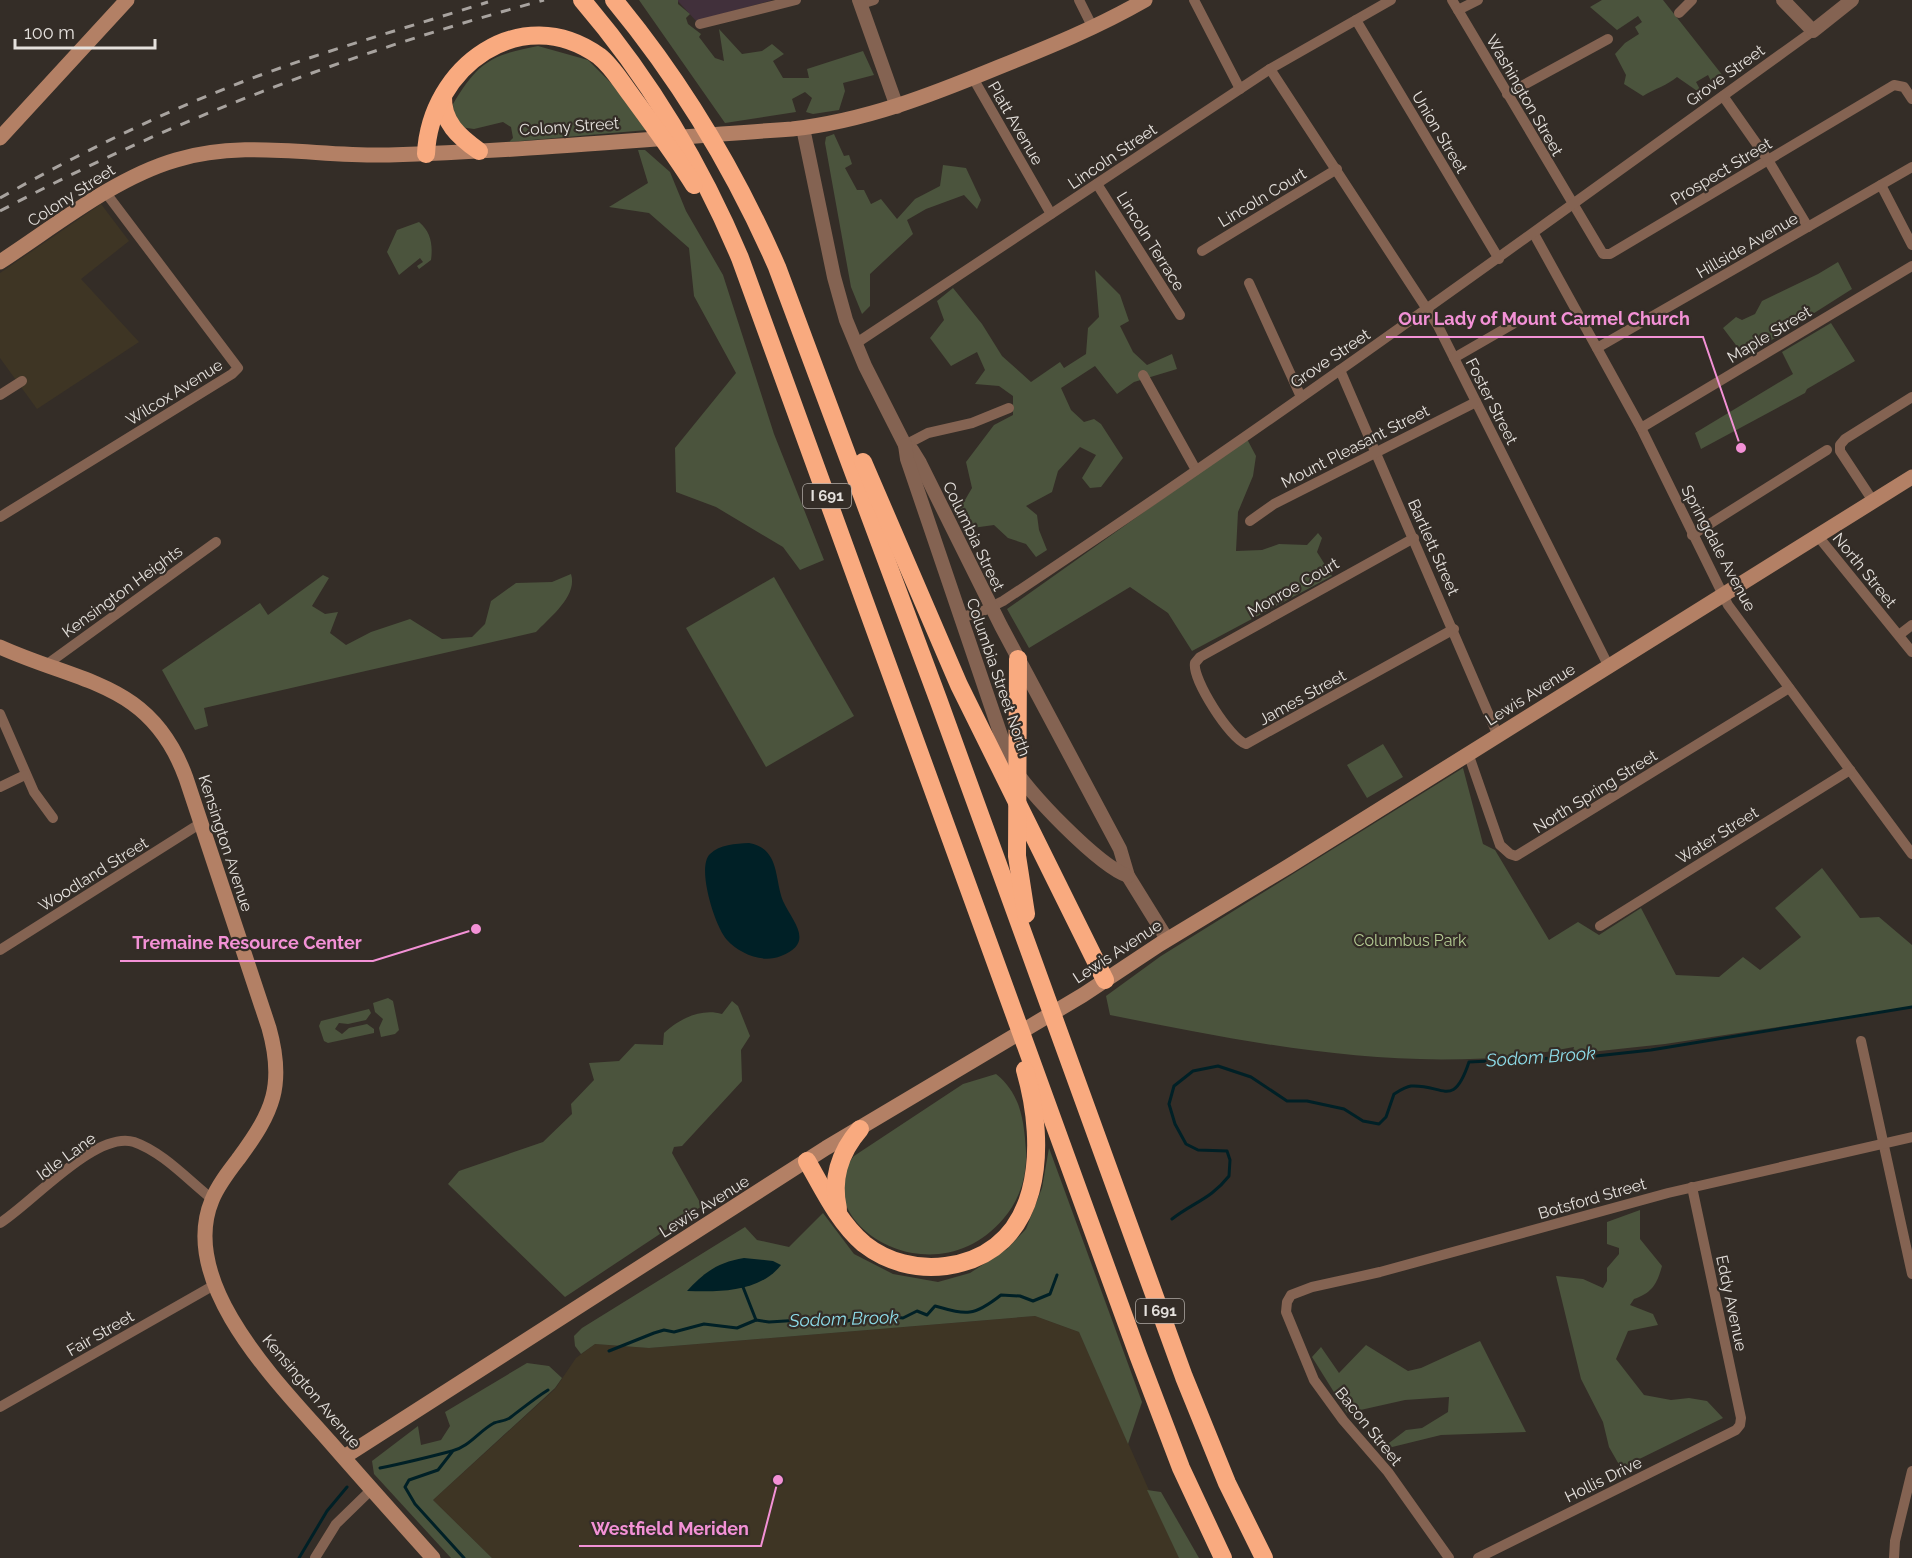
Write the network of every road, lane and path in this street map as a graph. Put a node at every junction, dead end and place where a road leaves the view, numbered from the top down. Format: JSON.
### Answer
{"nodes":[{"id":1,"x":127,"y":0,"type":"edge"},
{"id":2,"x":582,"y":0,"type":"edge"},
{"id":3,"x":614,"y":0,"type":"edge"},
{"id":4,"x":795,"y":0,"type":"edge"},
{"id":5,"x":1079,"y":0,"type":"edge"},
{"id":6,"x":1145,"y":0,"type":"edge"},
{"id":7,"x":1194,"y":0,"type":"edge"},
{"id":8,"x":1391,"y":0,"type":"edge"},
{"id":9,"x":1452,"y":0,"type":"edge"},
{"id":10,"x":1478,"y":0,"type":"edge"},
{"id":11,"x":1692,"y":0,"type":"edge"},
{"id":12,"x":1783,"y":0,"type":"edge"},
{"id":13,"x":1852,"y":0,"type":"edge"},
{"id":14,"x":865,"y":1,"type":"edge"},
{"id":15,"x":1458,"y":10,"type":"junction"},
{"id":16,"x":1679,"y":13,"type":"dead end"},
{"id":17,"x":1356,"y":20,"type":"junction"},
{"id":18,"x":700,"y":24,"type":"dead end"},
{"id":19,"x":1093,"y":28,"type":"junction"},
{"id":20,"x":1813,"y":32,"type":"junction"},
{"id":21,"x":1608,"y":39,"type":"dead end"},
{"id":22,"x":1270,"y":69,"type":"junction"},
{"id":23,"x":972,"y":78,"type":"junction"},
{"id":24,"x":1240,"y":89,"type":"junction"},
{"id":25,"x":443,"y":94,"type":"junction"},
{"id":26,"x":1507,"y":94,"type":"junction"},
{"id":27,"x":1723,"y":96,"type":"junction"},
{"id":28,"x":1912,"y":99,"type":"edge"},
{"id":29,"x":897,"y":107,"type":"junction"},
{"id":30,"x":803,"y":128,"type":"junction"},
{"id":31,"x":0,"y":138,"type":"edge"},
{"id":32,"x":479,"y":151,"type":"junction"},
{"id":33,"x":426,"y":154,"type":"junction"},
{"id":34,"x":1768,"y":160,"type":"junction"},
{"id":35,"x":689,"y":166,"type":"junction"},
{"id":36,"x":1912,"y":167,"type":"edge"},
{"id":37,"x":1337,"y":169,"type":"junction"},
{"id":38,"x":1096,"y":184,"type":"junction"},
{"id":39,"x":1881,"y":185,"type":"junction"},
{"id":40,"x":106,"y":193,"type":"junction"},
{"id":41,"x":1572,"y":206,"type":"junction"},
{"id":42,"x":1051,"y":214,"type":"junction"},
{"id":43,"x":1808,"y":227,"type":"junction"},
{"id":44,"x":1534,"y":234,"type":"junction"},
{"id":45,"x":1912,"y":245,"type":"edge"},
{"id":46,"x":1202,"y":251,"type":"dead end"},
{"id":47,"x":1499,"y":259,"type":"junction"},
{"id":48,"x":0,"y":262,"type":"edge"},
{"id":49,"x":1912,"y":266,"type":"edge"},
{"id":50,"x":1249,"y":283,"type":"dead end"},
{"id":51,"x":1429,"y":310,"type":"junction"},
{"id":52,"x":1180,"y":315,"type":"dead end"},
{"id":53,"x":1513,"y":324,"type":"dead end"},
{"id":54,"x":855,"y":344,"type":"junction"},
{"id":55,"x":1597,"y":348,"type":"junction"},
{"id":56,"x":1454,"y":358,"type":"junction"},
{"id":57,"x":1340,"y":370,"type":"junction"},
{"id":58,"x":1143,"y":375,"type":"dead end"},
{"id":59,"x":22,"y":381,"type":"dead end"},
{"id":60,"x":824,"y":389,"type":"junction"},
{"id":61,"x":0,"y":395,"type":"edge"},
{"id":62,"x":1301,"y":397,"type":"junction"},
{"id":63,"x":1912,"y":397,"type":"edge"},
{"id":64,"x":1476,"y":402,"type":"junction"},
{"id":65,"x":1009,"y":408,"type":"dead end"},
{"id":66,"x":1641,"y":428,"type":"junction"},
{"id":67,"x":905,"y":446,"type":"junction"},
{"id":68,"x":1827,"y":450,"type":"dead end"},
{"id":69,"x":1376,"y":453,"type":"junction"},
{"id":70,"x":1196,"y":470,"type":"junction"},
{"id":71,"x":1912,"y":477,"type":"edge"},
{"id":72,"x":1873,"y":501,"type":"junction"},
{"id":73,"x":0,"y":517,"type":"edge"},
{"id":74,"x":1250,"y":521,"type":"dead end"},
{"id":75,"x":1692,"y":535,"type":"junction"},
{"id":76,"x":1817,"y":535,"type":"junction"},
{"id":77,"x":1414,"y":538,"type":"junction"},
{"id":78,"x":216,"y":542,"type":"dead end"},
{"id":79,"x":1723,"y":594,"type":"junction"},
{"id":80,"x":991,"y":608,"type":"junction"},
{"id":81,"x":961,"y":617,"type":"junction"},
{"id":82,"x":1912,"y":625,"type":"edge"},
{"id":83,"x":1454,"y":629,"type":"junction"},
{"id":84,"x":1899,"y":635,"type":"junction"},
{"id":85,"x":0,"y":647,"type":"edge"},
{"id":86,"x":1912,"y":652,"type":"edge"},
{"id":87,"x":1018,"y":659,"type":"junction"},
{"id":88,"x":46,"y":665,"type":"junction"},
{"id":89,"x":1609,"y":667,"type":"junction"},
{"id":90,"x":1194,"y":669,"type":"joint"},
{"id":91,"x":1789,"y":688,"type":"junction"},
{"id":92,"x":0,"y":714,"type":"edge"},
{"id":93,"x":1498,"y":736,"type":"junction"},
{"id":94,"x":1468,"y":753,"type":"junction"},
{"id":95,"x":1850,"y":770,"type":"junction"},
{"id":96,"x":25,"y":775,"type":"junction"},
{"id":97,"x":0,"y":787,"type":"edge"},
{"id":98,"x":53,"y":818,"type":"dead end"},
{"id":99,"x":201,"y":823,"type":"junction"},
{"id":100,"x":1912,"y":854,"type":"edge"},
{"id":101,"x":1128,"y":876,"type":"junction"},
{"id":102,"x":1600,"y":926,"type":"dead end"},
{"id":103,"x":1167,"y":939,"type":"junction"},
{"id":104,"x":0,"y":950,"type":"edge"},
{"id":105,"x":1038,"y":968,"type":"junction"},
{"id":106,"x":1105,"y":980,"type":"junction"},
{"id":107,"x":1861,"y":1041,"type":"dead end"},
{"id":108,"x":1033,"y":1080,"type":"junction"},
{"id":109,"x":860,"y":1129,"type":"junction"},
{"id":110,"x":1912,"y":1137,"type":"edge"},
{"id":111,"x":1882,"y":1145,"type":"junction"},
{"id":112,"x":807,"y":1161,"type":"junction"},
{"id":113,"x":1692,"y":1187,"type":"junction"},
{"id":114,"x":212,"y":1199,"type":"junction"},
{"id":115,"x":839,"y":1214,"type":"junction"},
{"id":116,"x":0,"y":1223,"type":"edge"},
{"id":117,"x":1912,"y":1274,"type":"edge"},
{"id":118,"x":216,"y":1284,"type":"junction"},
{"id":119,"x":1287,"y":1302,"type":"joint"},
{"id":120,"x":0,"y":1407,"type":"edge"},
{"id":121,"x":1740,"y":1425,"type":"joint"},
{"id":122,"x":344,"y":1457,"type":"junction"},
{"id":123,"x":1912,"y":1471,"type":"edge"},
{"id":124,"x":1910,"y":1488,"type":"edge"},
{"id":125,"x":372,"y":1489,"type":"junction"},
{"id":126,"x":1502,"y":1553,"type":"edge"},
{"id":127,"x":315,"y":1558,"type":"edge"},
{"id":128,"x":433,"y":1558,"type":"edge"},
{"id":129,"x":1223,"y":1558,"type":"edge"},
{"id":130,"x":1264,"y":1558,"type":"edge"},
{"id":131,"x":1449,"y":1558,"type":"edge"},
{"id":132,"x":1478,"y":1558,"type":"edge"},
{"id":133,"x":1894,"y":1558,"type":"edge"}],
"edges":[{"from":1,"to":31,"type":"main road"},
{"from":2,"to":35,"type":"highway","number":"I 691"},
{"from":3,"to":60,"type":"highway","number":"I 691"},
{"from":4,"to":18,"type":"street"},
{"from":5,"to":19,"type":"street"},
{"from":6,"to":19,"type":"main road","name":"Colony Street"},
{"from":7,"to":24,"type":"street"},
{"from":8,"to":17,"type":"street","name":"Lincoln Street"},
{"from":9,"to":15,"type":"street","name":"Washington Street"},
{"from":10,"to":15,"type":"street"},
{"from":11,"to":16,"type":"street"},
{"from":12,"to":20,"type":"street"},
{"from":13,"to":20,"type":"street","name":"Grove Street"},
{"from":14,"to":29,"type":"street"},
{"from":15,"to":26,"type":"street","name":"Washington Street"},
{"from":17,"to":22,"type":"street","name":"Lincoln Street"},
{"from":17,"to":47,"type":"street","name":"Union Street"},
{"from":19,"to":23,"type":"main road","name":"Colony Street"},
{"from":20,"to":27,"type":"street","name":"Grove Street"},
{"from":21,"to":26,"type":"street"},
{"from":22,"to":24,"type":"street","name":"Lincoln Street"},
{"from":22,"to":37,"type":"street","name":"Foster Street"},
{"from":23,"to":29,"type":"main road","name":"Colony Street"},
{"from":23,"to":42,"type":"street","name":"Platt Avenue"},
{"from":24,"to":38,"type":"street","name":"Lincoln Street"},
{"from":25,"to":32,"type":"highway"},
{"from":25,"to":33,"type":"highway"},
{"from":25,"to":35,"type":"highway"},
{"from":26,"to":41,"type":"street","name":"Washington Street"},
{"from":27,"to":34,"type":"street"},
{"from":27,"to":41,"type":"street","name":"Grove Street"},
{"from":28,"to":34,"type":"street","name":"Prospect Street"},
{"from":29,"to":30,"type":"main road","name":"Colony Street"},
{"from":30,"to":32,"type":"main road","name":"Colony Street"},
{"from":30,"to":54,"type":"street","name":"Columbia Street"},
{"from":32,"to":33,"type":"main road","name":"Colony Street"},
{"from":33,"to":40,"type":"main road","name":"Colony Street"},
{"from":34,"to":41,"type":"street","name":"Prospect Street"},
{"from":34,"to":43,"type":"street"},
{"from":35,"to":108,"type":"highway","number":"I 691"},
{"from":36,"to":39,"type":"street","name":"Hillside Avenue"},
{"from":37,"to":46,"type":"street","name":"Lincoln Court"},
{"from":37,"to":51,"type":"street","name":"Foster Street"},
{"from":38,"to":42,"type":"street","name":"Lincoln Street"},
{"from":38,"to":52,"type":"street","name":"Lincoln Terrace"},
{"from":39,"to":43,"type":"street","name":"Hillside Avenue"},
{"from":39,"to":45,"type":"street"},
{"from":40,"to":48,"type":"main road","name":"Colony Street"},
{"from":40,"to":73,"type":"street","name":"Wilcox Avenue"},
{"from":41,"to":44,"type":"street","name":"Grove Street"},
{"from":42,"to":54,"type":"street","name":"Lincoln Street"},
{"from":43,"to":55,"type":"street","name":"Hillside Avenue"},
{"from":44,"to":47,"type":"street","name":"Grove Street"},
{"from":44,"to":55,"type":"street","name":"Springdale Avenue"},
{"from":47,"to":51,"type":"street","name":"Grove Street"},
{"from":49,"to":66,"type":"street","name":"Maple Street"},
{"from":50,"to":62,"type":"street"},
{"from":51,"to":56,"type":"street","name":"Foster Street"},
{"from":51,"to":57,"type":"street","name":"Grove Street"},
{"from":53,"to":56,"type":"street"},
{"from":54,"to":67,"type":"street","name":"Columbia Street"},
{"from":55,"to":66,"type":"street","name":"Springdale Avenue"},
{"from":56,"to":64,"type":"street","name":"Foster Street"},
{"from":57,"to":62,"type":"street","name":"Grove Street"},
{"from":57,"to":69,"type":"street","name":"Bartlett Street"},
{"from":58,"to":70,"type":"street"},
{"from":59,"to":61,"type":"street"},
{"from":60,"to":105,"type":"highway","number":"I 691"},
{"from":60,"to":106,"type":"highway"},
{"from":62,"to":70,"type":"street","name":"Grove Street"},
{"from":63,"to":72,"type":"street"},
{"from":64,"to":69,"type":"street","name":"Mount Pleasant Street"},
{"from":64,"to":89,"type":"street","name":"Foster Street"},
{"from":65,"to":67,"type":"street"},
{"from":66,"to":75,"type":"street","name":"Springdale Avenue"},
{"from":67,"to":80,"type":"street","name":"Columbia Street"},
{"from":67,"to":81,"type":"street","name":"Columbia Street North"},
{"from":68,"to":75,"type":"street"},
{"from":69,"to":74,"type":"street","name":"Mount Pleasant Street"},
{"from":69,"to":77,"type":"street","name":"Bartlett Street"},
{"from":70,"to":80,"type":"street","name":"Grove Street"},
{"from":71,"to":72,"type":"main road","name":"Lewis Avenue"},
{"from":72,"to":76,"type":"main road","name":"Lewis Avenue"},
{"from":75,"to":79,"type":"street","name":"Springdale Avenue"},
{"from":76,"to":79,"type":"main road","name":"Lewis Avenue"},
{"from":76,"to":84,"type":"street","name":"North Street"},
{"from":77,"to":83,"type":"street","name":"Bartlett Street"},
{"from":77,"to":90,"type":"street","name":"Monroe Court"},
{"from":78,"to":88,"type":"street","name":"Kensington Heights"},
{"from":79,"to":89,"type":"main road","name":"Lewis Avenue"},
{"from":79,"to":91,"type":"street","name":"Springdale Avenue"},
{"from":80,"to":81,"type":"street","name":"Grove Street"},
{"from":80,"to":87,"type":"street","name":"Columbia Street"},
{"from":81,"to":101,"type":"street","name":"Columbia Street North"},
{"from":82,"to":84,"type":"street"},
{"from":83,"to":90,"type":"street","name":"James Street"},
{"from":83,"to":93,"type":"street","name":"Bartlett Street"},
{"from":84,"to":86,"type":"street","name":"North Street"},
{"from":85,"to":88,"type":"main road","name":"Kensington Avenue"},
{"from":87,"to":101,"type":"street","name":"Columbia Street"},
{"from":87,"to":105,"type":"highway"},
{"from":88,"to":99,"type":"main road","name":"Kensington Avenue"},
{"from":89,"to":93,"type":"main road","name":"Lewis Avenue"},
{"from":91,"to":94,"type":"street","name":"North Spring Street"},
{"from":91,"to":95,"type":"street","name":"Springdale Avenue"},
{"from":92,"to":96,"type":"street"},
{"from":93,"to":94,"type":"main road","name":"Lewis Avenue"},
{"from":94,"to":103,"type":"main road","name":"Lewis Avenue"},
{"from":95,"to":100,"type":"street","name":"Springdale Avenue"},
{"from":95,"to":102,"type":"street","name":"Water Street"},
{"from":96,"to":97,"type":"street"},
{"from":96,"to":98,"type":"street"},
{"from":99,"to":104,"type":"street","name":"Woodland Street"},
{"from":99,"to":114,"type":"main road","name":"Kensington Avenue"},
{"from":101,"to":103,"type":"street","name":"Columbia Street"},
{"from":103,"to":106,"type":"main road","name":"Lewis Avenue"},
{"from":105,"to":130,"type":"highway","number":"I 691"},
{"from":106,"to":109,"type":"main road","name":"Lewis Avenue"},
{"from":107,"to":111,"type":"street"},
{"from":108,"to":115,"type":"highway"},
{"from":108,"to":129,"type":"highway","number":"I 691"},
{"from":109,"to":112,"type":"main road","name":"Lewis Avenue"},
{"from":109,"to":115,"type":"highway"},
{"from":110,"to":111,"type":"street","name":"Botsford Street"},
{"from":111,"to":113,"type":"street","name":"Botsford Street"},
{"from":111,"to":117,"type":"street"},
{"from":112,"to":115,"type":"highway"},
{"from":112,"to":122,"type":"main road","name":"Lewis Avenue"},
{"from":113,"to":119,"type":"street","name":"Botsford Street"},
{"from":113,"to":121,"type":"street","name":"Eddy Avenue"},
{"from":114,"to":116,"type":"street","name":"Idle Lane"},
{"from":114,"to":118,"type":"main road","name":"Kensington Avenue"},
{"from":118,"to":120,"type":"street","name":"Fair Street"},
{"from":118,"to":122,"type":"main road","name":"Kensington Avenue"},
{"from":119,"to":131,"type":"street","name":"Bacon Street"},
{"from":121,"to":126,"type":"street","name":"Hollis Drive"},
{"from":122,"to":125,"type":"main road","name":"Kensington Avenue"},
{"from":123,"to":124,"type":"street"},
{"from":124,"to":133,"type":"street"},
{"from":125,"to":127,"type":"street"},
{"from":125,"to":128,"type":"main road","name":"Kensington Avenue"},
{"from":126,"to":132,"type":"street","name":"Hollis Drive"}]}
